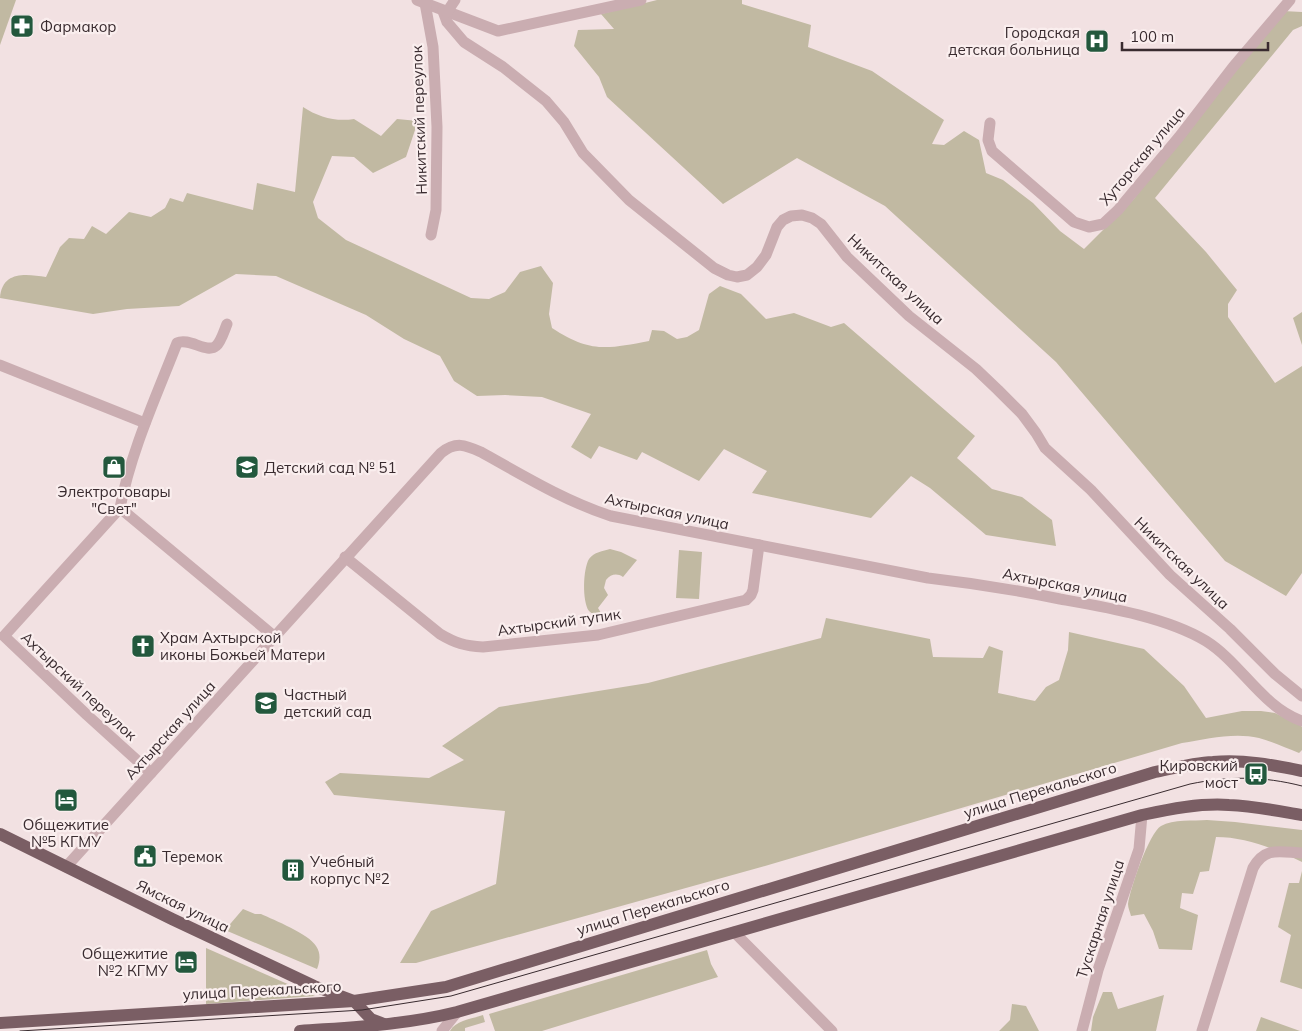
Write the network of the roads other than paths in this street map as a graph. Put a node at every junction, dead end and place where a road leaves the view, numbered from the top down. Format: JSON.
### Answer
{"nodes":[{"id":1,"x":455,"y":0,"type":"edge"},
{"id":2,"x":641,"y":0,"type":"edge"},
{"id":3,"x":1290,"y":0,"type":"edge"},
{"id":4,"x":421,"y":2,"type":"edge"},
{"id":5,"x":445,"y":11,"type":"junction"},
{"id":6,"x":990,"y":123,"type":"dead end"},
{"id":7,"x":431,"y":235,"type":"dead end"},
{"id":8,"x":227,"y":324,"type":"dead end"},
{"id":9,"x":0,"y":366,"type":"edge"},
{"id":10,"x":145,"y":423,"type":"junction"},
{"id":11,"x":120,"y":508,"type":"junction"},
{"id":12,"x":759,"y":545,"type":"junction"},
{"id":13,"x":345,"y":557,"type":"junction"},
{"id":14,"x":275,"y":637,"type":"junction"},
{"id":15,"x":1302,"y":696,"type":"edge"},
{"id":16,"x":1302,"y":721,"type":"edge"},
{"id":17,"x":1302,"y":771,"type":"edge"},
{"id":18,"x":151,"y":773,"type":"junction"},
{"id":19,"x":1142,"y":815,"type":"junction"},
{"id":20,"x":1302,"y":815,"type":"edge"},
{"id":21,"x":0,"y":834,"type":"edge"},
{"id":22,"x":1302,"y":853,"type":"edge"},
{"id":23,"x":66,"y":867,"type":"junction"},
{"id":24,"x":734,"y":932,"type":"junction"},
{"id":25,"x":354,"y":1001,"type":"junction"},
{"id":26,"x":457,"y":1012,"type":"junction"},
{"id":27,"x":0,"y":1022,"type":"edge"},
{"id":28,"x":399,"y":1028,"type":"edge"},
{"id":29,"x":300,"y":1031,"type":"edge"},
{"id":30,"x":442,"y":1031,"type":"edge"},
{"id":31,"x":832,"y":1031,"type":"edge"},
{"id":32,"x":1082,"y":1031,"type":"edge"},
{"id":33,"x":1202,"y":1031,"type":"edge"}],
"edges":[{"from":1,"to":5,"type":"street"},
{"from":2,"to":5,"type":"street"},
{"from":3,"to":6,"type":"street","name":"Хуторская улица"},
{"from":4,"to":5,"type":"street"},
{"from":4,"to":7,"type":"street","name":"Никитский переулок"},
{"from":5,"to":15,"type":"street","name":"Никитская улица"},
{"from":8,"to":10,"type":"street"},
{"from":9,"to":10,"type":"street"},
{"from":10,"to":11,"type":"street"},
{"from":11,"to":14,"type":"street"},
{"from":11,"to":18,"type":"street","name":"Ахтырский переулок"},
{"from":12,"to":13,"type":"street","name":"Ахтырская улица"},
{"from":12,"to":13,"type":"street","name":"Ахтырский тупик"},
{"from":12,"to":16,"type":"street","name":"Ахтырская улица"},
{"from":13,"to":14,"type":"street","name":"Ахтырская улица"},
{"from":14,"to":18,"type":"street","name":"Ахтырская улица"},
{"from":17,"to":25,"type":"main road","name":"улица Перекальского"},
{"from":18,"to":23,"type":"street","name":"Ахтырская улица"},
{"from":19,"to":20,"type":"main road"},
{"from":19,"to":24,"type":"main road"},
{"from":19,"to":32,"type":"street","name":"Тускарная улица"},
{"from":21,"to":23,"type":"main road","name":"Ямская улица"},
{"from":22,"to":33,"type":"street"},
{"from":23,"to":25,"type":"main road","name":"Ямская улица"},
{"from":24,"to":26,"type":"main road"},
{"from":24,"to":31,"type":"street"},
{"from":25,"to":27,"type":"main road","name":"улица Перекальского"},
{"from":25,"to":28,"type":"main road"},
{"from":26,"to":28,"type":"main road"},
{"from":26,"to":30,"type":"street"},
{"from":28,"to":29,"type":"main road"}]}
